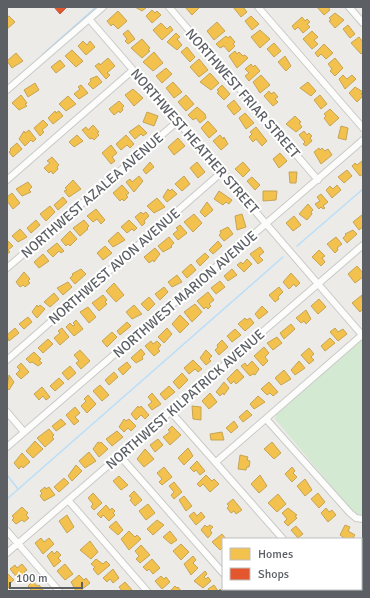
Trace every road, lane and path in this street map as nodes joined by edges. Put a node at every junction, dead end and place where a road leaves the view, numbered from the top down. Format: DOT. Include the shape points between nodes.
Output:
graph roads {
  1 [pos="103,7"];
  2 [pos="169,7"];
  3 [pos="258,7"];
  4 [pos="349,7"];
  5 [pos="89,19"];
  6 [pos="363,23"];
  7 [pos="133,70"];
  8 [pos="7,90"];
  9 [pos="178,121"];
  10 [pos="363,128"];
  11 [pos="363,140"];
  12 [pos="222,172"];
  13 [pos="7,180"];
  14 [pos="318,180"];
  15 [pos="267,224"];
  16 [pos="363,245"];
  17 [pos="7,268"];
  18 [pos="318,283"];
  19 [pos="363,335"];
  20 [pos="7,360"];
  21 [pos="7,412"];
  22 [pos="171,412"];
  23 [pos="267,420"];
  24 [pos="24,432"];
  25 [pos="7,447"];
  26 [pos="120,456"];
  27 [pos="216,462"];
  28 [pos="68,500"];
  29 [pos="363,519"];
  30 [pos="7,532"];
  31 [pos="282,538"];
  32 [pos="18,544"];
  33 [pos="7,553"];
  34 [pos="222,572"];
  35 [pos="59,591"];
  36 [pos="147,591"];
  1 -- 5 [label="street"];
  2 -- 14 [label="street, NORTHWEST FRIAR STREET"];
  3 -- 10 [label="street"];
  4 -- 6 [label="street"];
  5 -- 7 [label="street, NORTHWEST HEATHER STREET"];
  5 -- 8 [label="street"];
  7 -- 9 [label="street, NORTHWEST HEATHER STREET"];
  7 -- 13 [label="street"];
  9 -- 12 [label="street, NORTHWEST HEATHER STREET"];
  9 -- 17 [label="street, NORTHWEST AZALEA AVENUE"];
  11 -- 14 [label="street, NORTHWEST MARION AVENUE"];
  12 -- 15 [label="street, NORTHWEST HEATHER STREET"];
  12 -- 20 [label="street, NORTHWEST AVON AVENUE"];
  14 -- 15 [label="street, NORTHWEST MARION AVENUE"];
  15 -- 18 [label="street, NORTHWEST HEATHER STREET"];
  15 -- 24 [label="street, NORTHWEST MARION AVENUE"];
  16 -- 18 [label="street, NORTHWEST KILPATRICK AVENUE"];
  18 -- 19 [label="street, NORTHWEST HEATHER STREET"];
  18 -- 22 [label="street, NORTHWEST KILPATRICK AVENUE"];
  19 -- 23 [label="street"];
  21 -- 24 [label="street"];
  22 -- 26 [label="street, NORTHWEST KILPATRICK AVENUE"];
  22 -- 27 [label="street"];
  23 -- 27 [label="street"];
  23 -- 29 [label="street" via="350,513 356,518"];
  24 -- 25 [label="street, NORTHWEST MARION AVENUE"];
  26 -- 28 [label="street, NORTHWEST KILPATRICK AVENUE"];
  26 -- 34 [label="street"];
  27 -- 31 [label="street"];
  28 -- 32 [label="street, NORTHWEST KILPATRICK AVENUE"];
  28 -- 36 [label="street"];
  30 -- 32 [label="street"];
  32 -- 33 [label="street, NORTHWEST KILPATRICK AVENUE"];
  32 -- 35 [label="street"];
}
